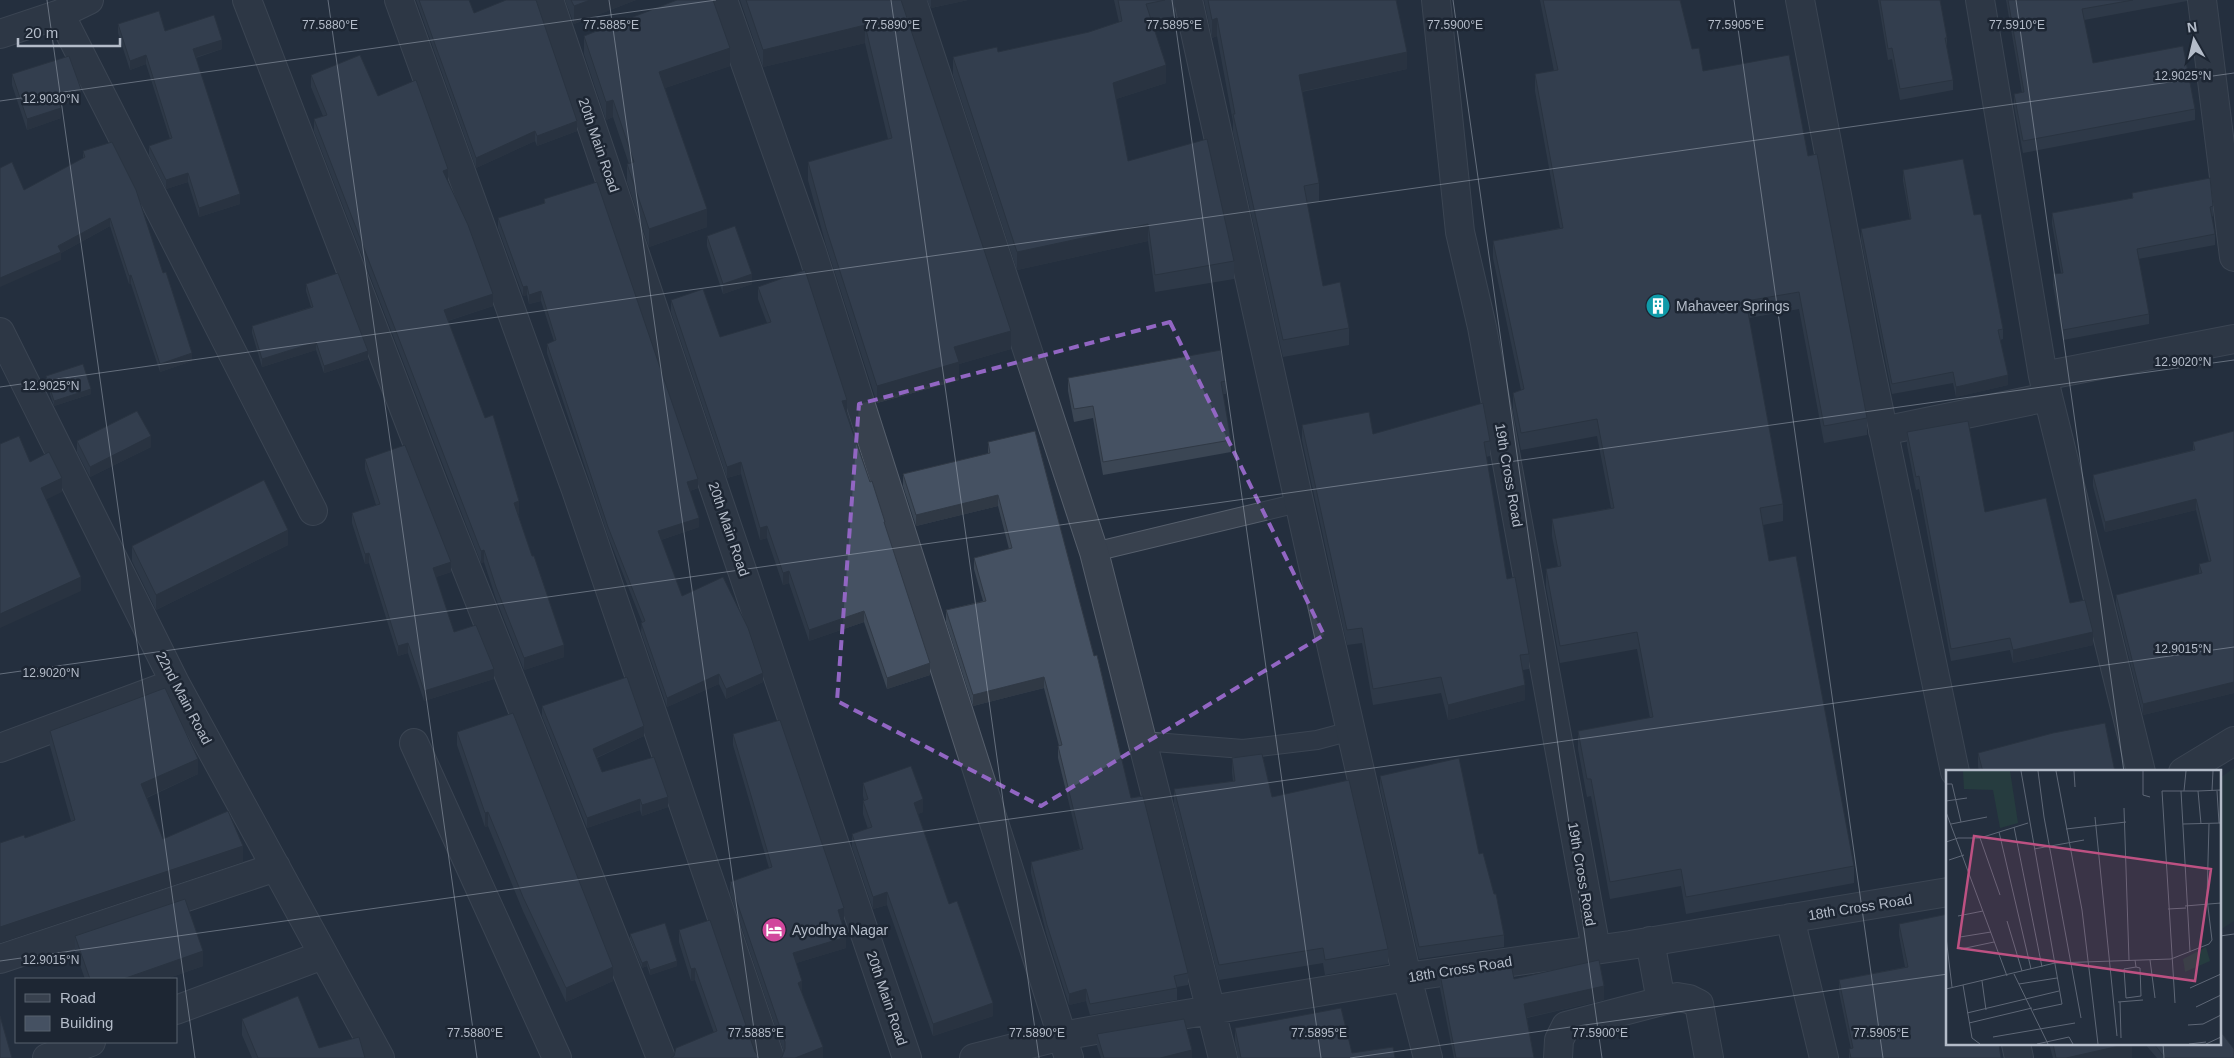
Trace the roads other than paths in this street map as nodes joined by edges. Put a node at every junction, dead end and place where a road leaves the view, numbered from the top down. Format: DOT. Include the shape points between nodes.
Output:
graph roads {
  1 [pos="90,0"];
  2 [pos="247,0"];
  3 [pos="399,0"];
  4 [pos="548,0"];
  5 [pos="723,0"];
  6 [pos="912,0"];
  7 [pos="1188,0"];
  8 [pos="1436,0"];
  9 [pos="1800,0"];
  10 [pos="1980,0"];
  11 [pos="2202,0"];
  12 [pos="60,14"];
  13 [pos="0,34"];
  14 [pos="591,34"];
  15 [pos="565,44"];
  16 [pos="2234,257"];
  17 [pos="0,332"];
  18 [pos="2234,339"];
  19 [pos="2045,386"];
  20 [pos="1883,431"];
  21 [pos="1298,503"];
  22 [pos="313,512"];
  23 [pos="1094,552"];
  24 [pos="175,683"];
  25 [pos="1351,732"];
  26 [pos="1142,741"];
  27 [pos="2234,741"];
  28 [pos="414,743"];
  29 [pos="0,748"];
  30 [pos="1955,770"];
  31 [pos="2141,770"];
  32 [pos="2186,770"];
  33 [pos="276,867"];
  34 [pos="1946,892"];
  35 [pos="1790,918"];
  36 [pos="1650,941"];
  37 [pos="1596,949"];
  38 [pos="323,954"];
  39 [pos="0,959"];
  40 [pos="1407,977"];
  41 [pos="1661,1001"];
  42 [pos="178,1009"];
  43 [pos="1211,1010"];
  44 [pos="88,1043"];
  45 [pos="1066,1047"];
  46 [pos="47,1058"];
  47 [pos="380,1058"];
  48 [pos="557,1058"];
  49 [pos="661,1058"];
  50 [pos="770,1058"];
  51 [pos="907,1058"];
  52 [pos="974,1058"];
  53 [pos="1223,1058"];
  54 [pos="1428,1058"];
  55 [pos="1558,1058"];
  56 [pos="1709,1058"];
  57 [pos="1824,1058"];
  1 -- 12 [label="street"];
  2 -- 49 [label="street"];
  3 -- 50 [label="street" via="576,490"];
  4 -- 15 [label="street, 20th Main Road"];
  5 -- 45 [label="street" via="812,252"];
  6 -- 23 [label="street"];
  7 -- 25 [label="street"];
  8 -- 37 [label="street, 19th Cross Road" via="1460,232 1482,326"];
  9 -- 20 [label="street"];
  10 -- 19 [label="street"];
  11 -- 16 [label="street"];
  12 -- 13 [label="street"];
  12 -- 22 [label="street"];
  14 -- 15 [label="street"];
  15 -- 51 [label="street, 20th Main Road"];
  17 -- 24 [label="street, 22nd Main Road"];
  18 -- 19 [label="street"];
  19 -- 20 [label="street"];
  19 -- 31 [label="street"];
  20 -- 30 [label="street"];
  21 -- 23 [label="lane"];
  23 -- 26 [label="street"];
  24 -- 29 [label="street"];
  24 -- 33 [label="street, 22nd Main Road"];
  25 -- 26 [label="lane" via="1317,740 1243,749"];
  25 -- 40 [label="street"];
  26 -- 43 [label="street"];
  27 -- 32 [label="street"];
  28 -- 48 [label="street"];
  33 -- 38 [label="street, 22nd Main Road"];
  33 -- 39 [label="street"];
  34 -- 35 [label="street, 18th Cross Road"];
  35 -- 36 [label="street, 18th Cross Road"];
  35 -- 57 [label="street"];
  36 -- 37 [label="street, 18th Cross Road"];
  36 -- 41 [label="street"];
  37 -- 40 [label="street, 18th Cross Road"];
  38 -- 42 [label="street"];
  38 -- 47 [label="street, 22nd Main Road"];
  40 -- 43 [label="street, 18th Cross Road"];
  40 -- 54 [label="street"];
  41 -- 55 [label="street" via="1566,1026 1559,1040"];
  41 -- 56 [label="street" via="1676,997 1699,1004"];
  43 -- 45 [label="street, 18th Cross Road"];
  43 -- 53 [label="street"];
  44 -- 46 [label="street"];
  45 -- 52 [label="street, 18th Cross Road"];
}
